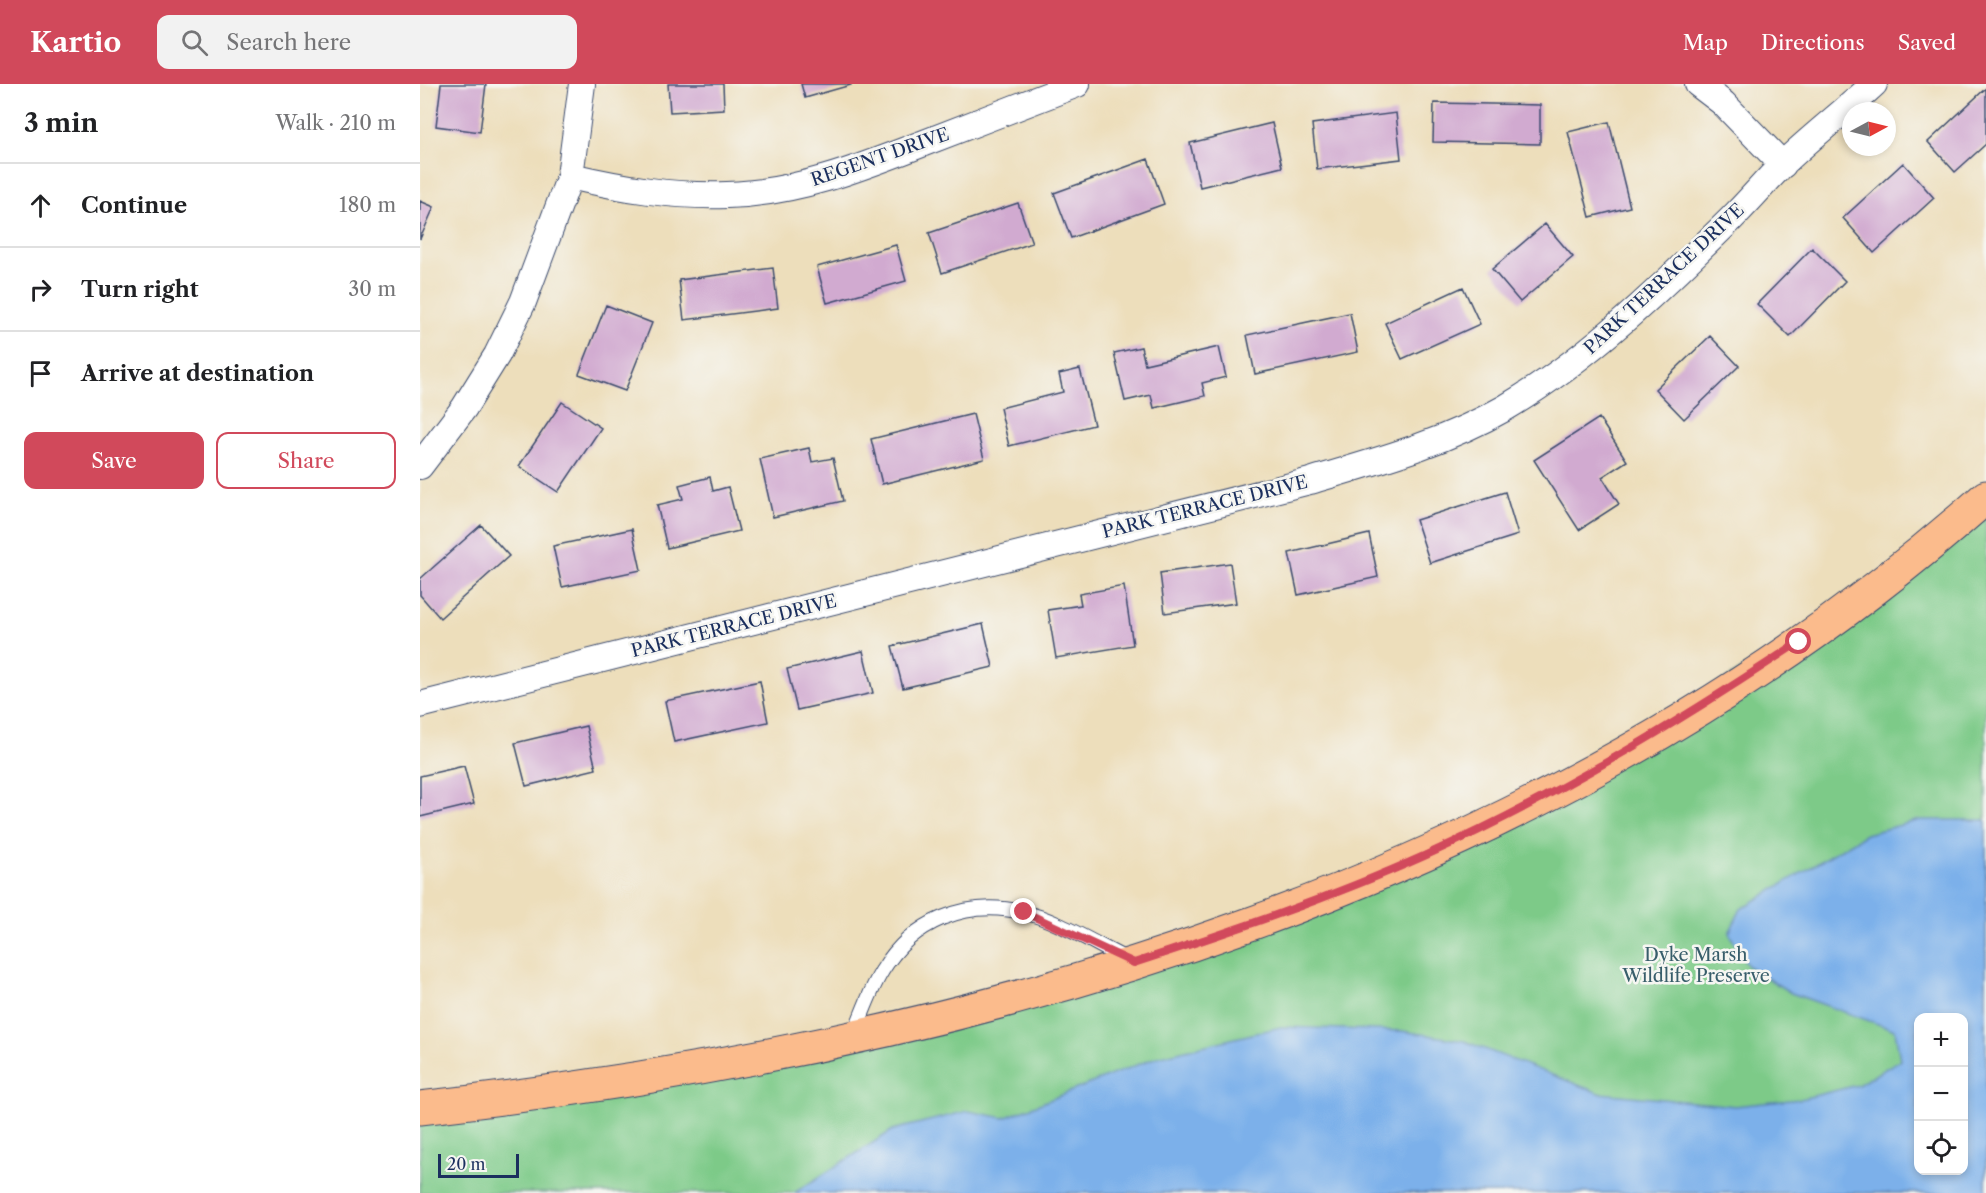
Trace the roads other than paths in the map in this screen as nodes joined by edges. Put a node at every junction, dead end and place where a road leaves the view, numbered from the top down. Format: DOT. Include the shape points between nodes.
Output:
graph roads {
  1 [pos="582,84"];
  2 [pos="1077,84"];
  3 [pos="1698,84"];
  4 [pos="1874,84"];
  5 [pos="1783,165"];
  6 [pos="570,176"];
  7 [pos="420,466"];
  8 [pos="1986,497"];
  9 [pos="420,705"];
  10 [pos="1134,963"];
  11 [pos="851,1038"];
  12 [pos="420,1108"];
  1 -- 6 [label="street"];
  2 -- 6 [label="street, REGENT DRIVE" via="856,170 781,189 680,195"];
  3 -- 5 [label="street" via="1723,103"];
  4 -- 5 [label="street, PARK TERRACE DRIVE"];
  5 -- 9 [label="street, PARK TERRACE DRIVE" via="1660,288 1583,355 1504,408 1418,448 1310,481"];
  6 -- 7 [label="street" via="540,261 497,355 464,408"];
  8 -- 10 [label="main road" via="1882,582 1799,642 1605,763 1425,856 1244,927"];
  10 -- 11 [label="main road" via="922,1024"];
  10 -- 11 [label="lane" via="1024,912 994,907 968,909 941,917 905,942 882,970"];
  11 -- 12 [label="main road" via="652,1078 553,1094"];
}
